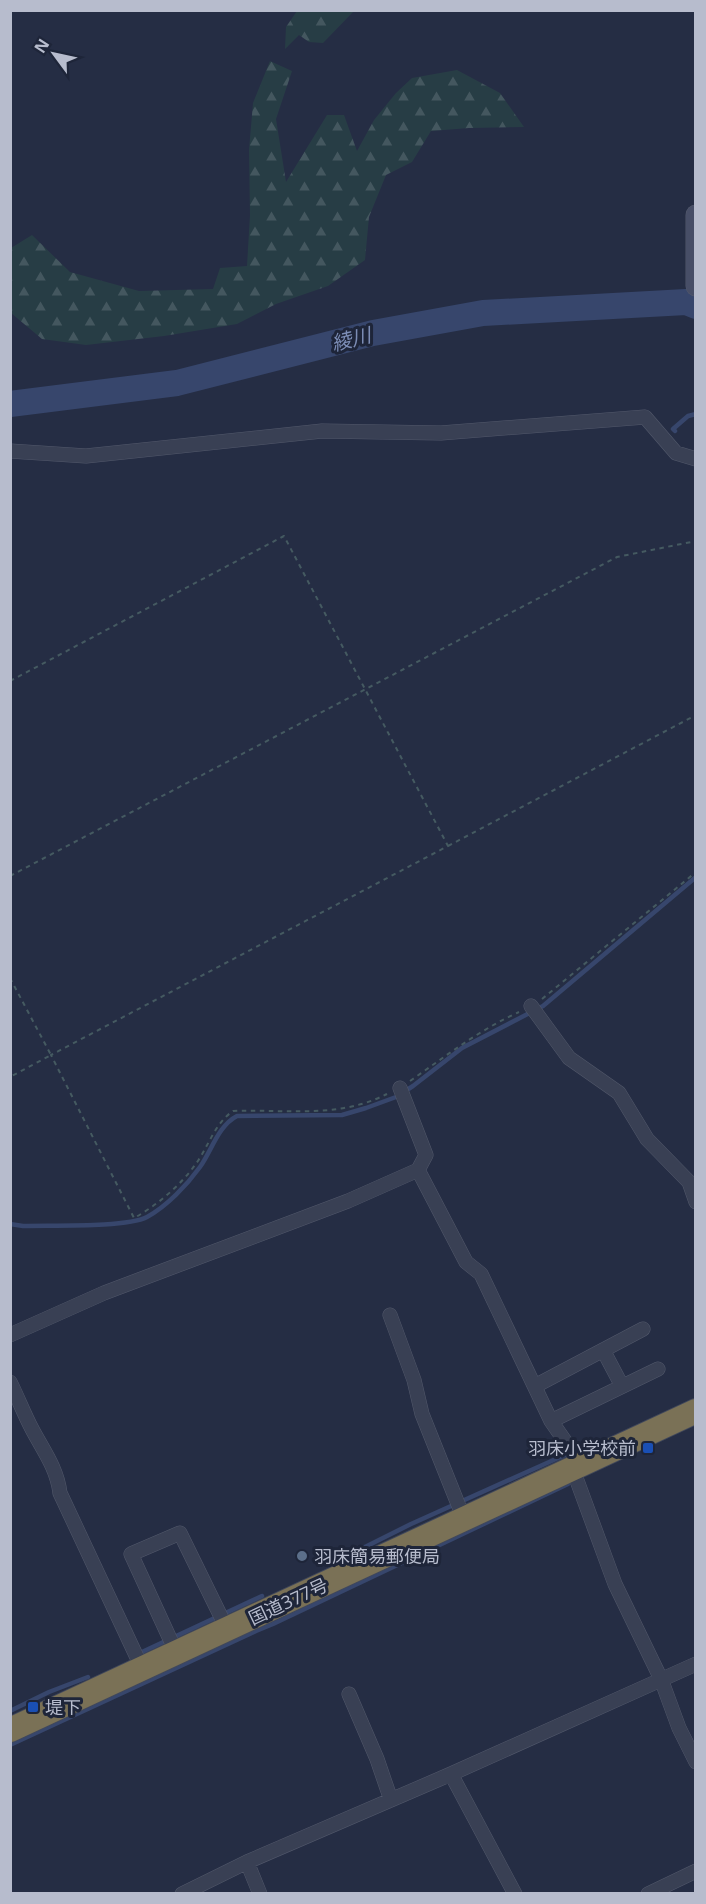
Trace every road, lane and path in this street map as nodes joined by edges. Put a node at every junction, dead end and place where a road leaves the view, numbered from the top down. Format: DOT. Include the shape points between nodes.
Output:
graph roads {
  1 [pos="695,222"];
  2 [pos="696,286"];
  3 [pos="10,451"];
  4 [pos="696,459"];
  5 [pos="696,541"];
  6 [pos="10,681"];
  7 [pos="365,690"];
  8 [pos="696,715"];
  9 [pos="448,846"];
  10 [pos="696,872"];
  11 [pos="10,876"];
  12 [pos="10,978"];
  13 [pos="533,1009"];
  14 [pos="51,1055"];
  15 [pos="10,1077"];
  16 [pos="402,1091"];
  17 [pos="418,1170"];
  18 [pos="696,1202"];
  19 [pos="390,1315"];
  20 [pos="643,1329"];
  21 [pos="10,1335"];
  22 [pos="603,1350"];
  23 [pos="658,1369"];
  24 [pos="10,1382"];
  25 [pos="535,1386"];
  26 [pos="622,1386"];
  27 [pos="696,1411"];
  28 [pos="551,1421"];
  29 [pos="578,1465"];
  30 [pos="460,1509"];
  31 [pos="222,1619"];
  32 [pos="172,1643"];
  33 [pos="696,1664"];
  34 [pos="142,1668"];
  35 [pos="661,1680"];
  36 [pos="349,1694"];
  37 [pos="10,1730"];
  38 [pos="696,1762"];
  39 [pos="451,1774"];
  40 [pos="391,1800"];
  41 [pos="247,1862"];
  42 [pos="696,1871"];
  43 [pos="208,1888"];
  44 [pos="182,1893"];
  45 [pos="260,1893"];
  46 [pos="515,1893"];
  47 [pos="648,1893"];
  1 -- 2 [label="street"];
  3 -- 4 [label="street" via="86,456 322,431 441,433 645,417 676,453"];
  5 -- 7 [label="path" via="617,557"];
  6 -- 7 [label="path" via="284,536"];
  7 -- 9 [label="path"];
  7 -- 11 [label="path"];
  8 -- 9 [label="path"];
  9 -- 14 [label="path"];
  10 -- 13 [label="path"];
  12 -- 14 [label="path"];
  13 -- 16 [label="path" via="493,1023"];
  13 -- 18 [label="street" via="569,1058 619,1093 647,1139 689,1182"];
  14 -- 15 [label="path"];
  14 -- 16 [label="path" via="134,1218 147,1211 195,1166 224,1117 233,1111 342,1109"];
  16 -- 17 [label="street" via="426,1155"];
  17 -- 21 [label="street" via="348,1201 104,1293"];
  17 -- 25 [label="street" via="466,1262 481,1274"];
  19 -- 30 [label="street" via="422,1414"];
  20 -- 22 [label="street"];
  22 -- 25 [label="street"];
  22 -- 26 [label="street"];
  23 -- 26 [label="street"];
  24 -- 34 [label="street"];
  25 -- 28 [label="street"];
  26 -- 28 [label="street"];
  27 -- 29 [label="highway, 国道377号"];
  28 -- 29 [label="street"];
  29 -- 30 [label="highway, 国道377号"];
  29 -- 35 [label="street" via="615,1584"];
  30 -- 31 [label="highway, 国道377号"];
  31 -- 32 [label="highway, 国道377号"];
  31 -- 32 [label="street" via="180,1533 131,1554"];
  32 -- 34 [label="highway, 国道377号"];
  33 -- 35 [label="street"];
  34 -- 37 [label="highway, 国道377号"];
  35 -- 38 [label="street"];
  35 -- 39 [label="street"];
  36 -- 40 [label="street"];
  39 -- 40 [label="street"];
  39 -- 46 [label="street"];
  40 -- 41 [label="street"];
  41 -- 43 [label="street"];
  41 -- 45 [label="street"];
  42 -- 47 [label="street"];
  43 -- 44 [label="street"];
}
